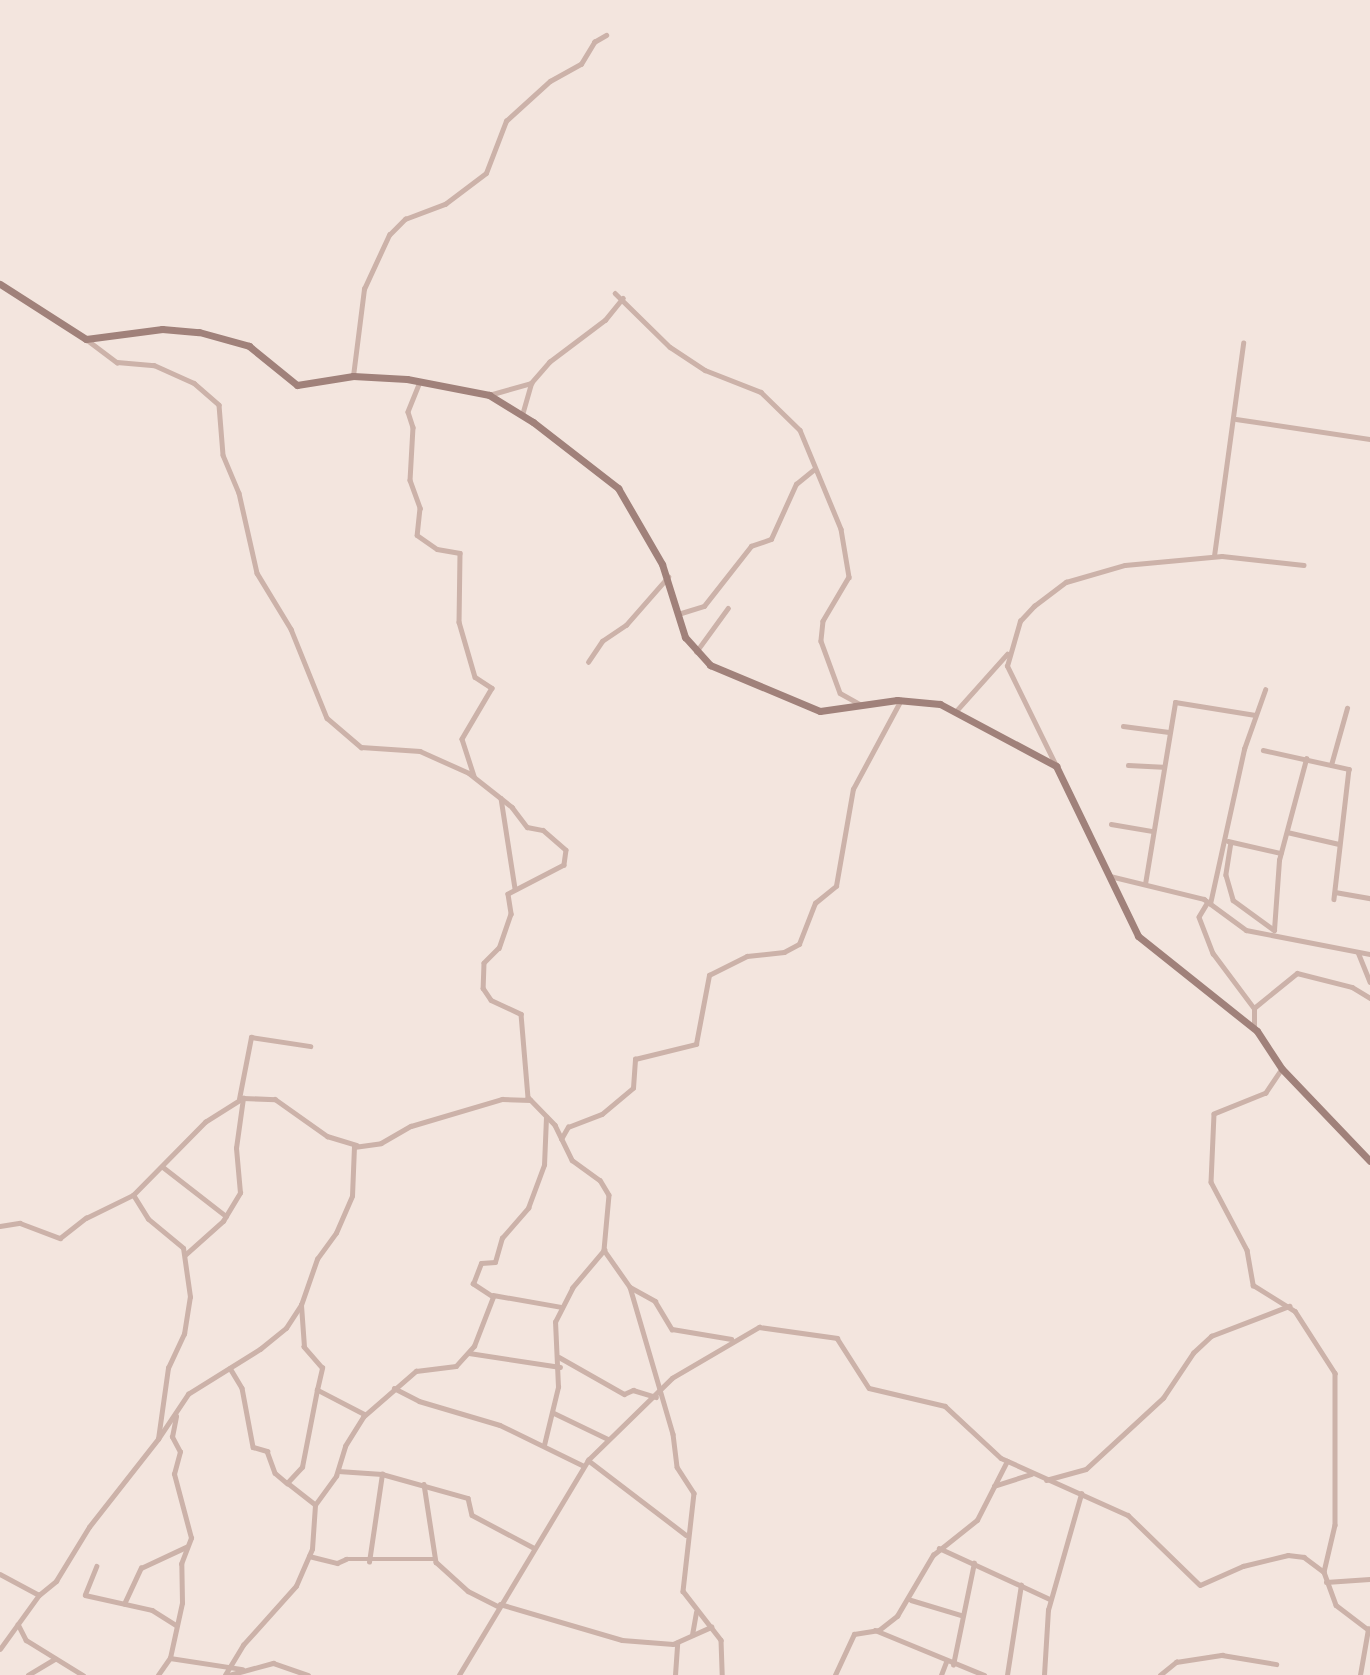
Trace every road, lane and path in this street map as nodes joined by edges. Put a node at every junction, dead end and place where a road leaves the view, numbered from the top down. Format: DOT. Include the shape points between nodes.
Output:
graph roads {
  1 [pos="606,35"];
  2 [pos="0,284"];
  3 [pos="615,293"];
  4 [pos="623,298"];
  5 [pos="86,339"];
  6 [pos="1243,343"];
  7 [pos="353,376"];
  8 [pos="420,382"];
  9 [pos="531,383"];
  10 [pos="489,395"];
  11 [pos="522,415"];
  12 [pos="1236,419"];
  13 [pos="1370,439"];
  14 [pos="813,470"];
  15 [pos="1214,556"];
  16 [pos="1304,565"];
  17 [pos="668,577"];
  18 [pos="728,608"];
  19 [pos="678,614"];
  20 [pos="696,652"];
  21 [pos="1007,654"];
  22 [pos="588,662"];
  23 [pos="1265,690"];
  24 [pos="902,700"];
  25 [pos="866,706"];
  26 [pos="1347,708"];
  27 [pos="957,710"];
  28 [pos="1256,715"];
  29 [pos="1124,726"];
  30 [pos="1169,732"];
  31 [pos="1263,750"];
  32 [pos="1306,759"];
  33 [pos="1128,765"];
  34 [pos="1331,765"];
  35 [pos="1056,766"];
  36 [pos="1162,767"];
  37 [pos="474,776"];
  38 [pos="501,798"];
  39 [pos="1111,824"];
  40 [pos="1152,831"];
  41 [pos="1287,832"];
  42 [pos="1224,840"];
  43 [pos="1231,842"];
  44 [pos="1340,844"];
  45 [pos="1281,853"];
  46 [pos="1110,876"];
  47 [pos="1145,884"];
  48 [pos="515,888"];
  49 [pos="1335,892"];
  50 [pos="1370,898"];
  51 [pos="1334,899"];
  52 [pos="1209,903"];
  53 [pos="1358,952"];
  54 [pos="1370,954"];
  55 [pos="1370,982"];
  56 [pos="1370,998"];
  57 [pos="1254,1008"];
  58 [pos="1254,1029"];
  59 [pos="310,1046"];
  60 [pos="1282,1069"];
  61 [pos="526,1093"];
  62 [pos="519,1098"];
  63 [pos="241,1099"];
  64 [pos="530,1100"];
  65 [pos="546,1117"];
  66 [pos="561,1138"];
  67 [pos="357,1145"];
  68 [pos="546,1145"];
  69 [pos="1370,1161"];
  70 [pos="163,1167"];
  71 [pos="133,1195"];
  72 [pos="226,1216"];
  73 [pos="0,1226"];
  74 [pos="604,1251"];
  75 [pos="185,1255"];
  76 [pos="630,1287"];
  77 [pos="493,1295"];
  78 [pos="301,1305"];
  79 [pos="1289,1306"];
  80 [pos="562,1307"];
  81 [pos="733,1339"];
  82 [pos="469,1353"];
  83 [pos="559,1358"];
  84 [pos="560,1367"];
  85 [pos="230,1368"];
  86 [pos="394,1388"];
  87 [pos="317,1390"];
  88 [pos="661,1390"];
  89 [pos="656,1396"];
  90 [pos="554,1413"];
  91 [pos="365,1414"];
  92 [pos="176,1416"];
  93 [pos="608,1438"];
  94 [pos="158,1439"];
  95 [pos="544,1445"];
  96 [pos="1000,1458"];
  97 [pos="588,1460"];
  98 [pos="1007,1461"];
  99 [pos="1001,1464"];
  100 [pos="584,1466"];
  101 [pos="338,1471"];
  102 [pos="1033,1473"];
  103 [pos="382,1474"];
  104 [pos="1046,1480"];
  105 [pos="287,1483"];
  106 [pos="424,1484"];
  107 [pos="994,1486"];
  108 [pos="1081,1494"];
  109 [pos="315,1505"];
  110 [pos="686,1535"];
  111 [pos="186,1547"];
  112 [pos="534,1548"];
  113 [pos="939,1548"];
  114 [pos="309,1556"];
  115 [pos="435,1559"];
  116 [pos="369,1562"];
  117 [pos="1325,1562"];
  118 [pos="974,1563"];
  119 [pos="1317,1565"];
  120 [pos="97,1566"];
  121 [pos="1323,1572"];
  122 [pos="0,1574"];
  123 [pos="1370,1580"];
  124 [pos="1326,1582"];
  125 [pos="1021,1585"];
  126 [pos="39,1595"];
  127 [pos="911,1599"];
  128 [pos="1050,1599"];
  129 [pos="123,1604"];
  130 [pos="500,1606"];
  131 [pos="696,1612"];
  132 [pos="961,1615"];
  133 [pos="18,1624"];
  134 [pos="176,1625"];
  135 [pos="711,1627"];
  136 [pos="875,1630"];
  137 [pos="1369,1630"];
  138 [pos="692,1635"];
  139 [pos="677,1643"];
  140 [pos="669,1644"];
  141 [pos="0,1649"];
  142 [pos="675,1651"];
  143 [pos="170,1658"];
  144 [pos="56,1659"];
  145 [pos="938,1659"];
  146 [pos="946,1662"];
  147 [pos="231,1663"];
  148 [pos="1276,1664"];
  149 [pos="953,1665"];
  150 [pos="243,1669"];
  151 [pos="942,1673"];
  152 [pos="28,1675"];
  153 [pos="83,1675"];
  154 [pos="158,1675"];
  155 [pos="227,1675"];
  156 [pos="308,1675"];
  157 [pos="459,1675"];
  158 [pos="675,1675"];
  159 [pos="722,1675"];
  160 [pos="835,1675"];
  161 [pos="984,1675"];
  162 [pos="1007,1675"];
  163 [pos="1044,1675"];
  164 [pos="1160,1675"];
  165 [pos="1360,1675"];
  1 -- 7 [label="street" via="594,42 581,64 550,81 506,121 486,173 445,204 405,219 388,235 364,289"];
  2 -- 5 [label="street"];
  3 -- 4 [label="street"];
  4 -- 9 [label="street" via="605,320 549,362"];
  4 -- 14 [label="street" via="670,347 705,370 761,392 783,411 800,430"];
  5 -- 7 [label="street" via="162,328 199,332 249,346 297,385"];
  5 -- 37 [label="street" via="117,362 154,365 194,382 219,405 223,455 239,493 257,573 289,623 324,714 361,747 420,751"];
  6 -- 12 [label="street"];
  7 -- 8 [label="street"];
  8 -- 10 [label="street"];
  8 -- 37 [label="street" via="408,412 413,433 410,480 420,508 417,535 436,549 460,553 460,628 475,677 492,689 462,739"];
  9 -- 10 [label="street"];
  9 -- 11 [label="street"];
  10 -- 11 [label="street"];
  11 -- 17 [label="street" via="618,488"];
  12 -- 13 [label="street"];
  12 -- 15 [label="street"];
  14 -- 19 [label="street" via="796,484 771,539 751,546 704,606"];
  14 -- 25 [label="street" via="841,529 849,577 823,621 822,641 840,693"];
  15 -- 16 [label="street"];
  15 -- 21 [label="street" via="1125,565 1066,582 1025,614"];
  17 -- 19 [label="street"];
  17 -- 22 [label="street" via="626,625 602,641"];
  18 -- 20 [label="street"];
  19 -- 20 [label="street"];
  20 -- 25 [label="street" via="714,667 812,709"];
  21 -- 27 [label="street"];
  21 -- 35 [label="street" via="1011,682"];
  23 -- 28 [label="street"];
  24 -- 25 [label="street"];
  24 -- 27 [label="street"];
  24 -- 66 [label="street" via="854,789 836,886 815,903 799,944 784,952 747,956 709,975 696,1044 635,1059 633,1088 602,1114 568,1127"];
  26 -- 34 [label="street"];
  27 -- 35 [label="street"];
  28 -- 30 [label="street" via="1179,701"];
  28 -- 42 [label="street"];
  29 -- 30 [label="street"];
  30 -- 36 [label="street"];
  31 -- 32 [label="street"];
  32 -- 34 [label="street"];
  32 -- 41 [label="street"];
  33 -- 36 [label="street"];
  34 -- 44 [label="street" via="1350,771"];
  35 -- 46 [label="street"];
  36 -- 40 [label="street"];
  37 -- 38 [label="street"];
  38 -- 48 [label="street"];
  38 -- 48 [label="street" via="527,827 560,842 569,857"];
  39 -- 40 [label="street"];
  40 -- 47 [label="street"];
  41 -- 44 [label="street"];
  41 -- 45 [label="street"];
  42 -- 43 [label="street"];
  42 -- 52 [label="street"];
  43 -- 45 [label="street"];
  43 -- 45 [label="street" via="1226,875 1233,900 1274,930"];
  44 -- 49 [label="street"];
  46 -- 47 [label="street"];
  46 -- 58 [label="street" via="1138,936"];
  47 -- 52 [label="street"];
  48 -- 61 [label="street" via="508,894 511,914 501,944 486,958 482,976 491,1000 515,1008 524,1020"];
  49 -- 50 [label="street"];
  49 -- 51 [label="street"];
  52 -- 53 [label="street" via="1246,930 1332,942"];
  52 -- 57 [label="street" via="1199,917 1213,953"];
  53 -- 54 [label="street"];
  53 -- 55 [label="street"];
  56 -- 57 [label="street" via="1352,987 1298,973"];
  57 -- 58 [label="street"];
  58 -- 60 [label="street"];
  59 -- 63 [label="street" via="251,1037"];
  60 -- 69 [label="street"];
  60 -- 79 [label="street" via="1266,1093 1214,1114 1211,1182 1247,1250 1250,1281"];
  61 -- 62 [label="street"];
  61 -- 64 [label="street"];
  62 -- 64 [label="street"];
  62 -- 67 [label="street" via="415,1124 381,1143"];
  63 -- 67 [label="street" via="275,1098 327,1136"];
  63 -- 70 [label="street" via="206,1122"];
  63 -- 72 [label="street" via="236,1148 242,1186"];
  64 -- 65 [label="street"];
  65 -- 66 [label="street"];
  65 -- 68 [label="street"];
  66 -- 68 [label="street"];
  66 -- 74 [label="street" via="576,1165 607,1189"];
  67 -- 78 [label="street" via="352,1196 334,1237 316,1259"];
  68 -- 77 [label="street" via="528,1208 502,1238 495,1262 481,1263 473,1284 474,1289"];
  70 -- 71 [label="street"];
  70 -- 72 [label="street"];
  71 -- 73 [label="street" via="86,1218 57,1239 29,1225"];
  71 -- 75 [label="street"];
  72 -- 75 [label="street"];
  74 -- 76 [label="street"];
  74 -- 80 [label="street"];
  75 -- 94 [label="street" via="190,1303 181,1343 168,1368"];
  76 -- 81 [label="street" via="655,1301 672,1329"];
  76 -- 88 [label="street"];
  77 -- 80 [label="street"];
  77 -- 82 [label="street"];
  78 -- 85 [label="street" via="283,1330"];
  78 -- 87 [label="street" via="304,1347 322,1368"];
  79 -- 104 [label="street" via="1211,1336 1192,1353 1163,1398 1086,1469"];
  79 -- 117 [label="street" via="1335,1373 1335,1525"];
  80 -- 83 [label="street" via="554,1330"];
  81 -- 88 [label="street"];
  81 -- 96 [label="street" via="759,1327 832,1336 869,1388 945,1406"];
  82 -- 84 [label="street"];
  82 -- 86 [label="street" via="456,1366 416,1371"];
  83 -- 84 [label="street"];
  83 -- 89 [label="street" via="624,1394 633,1390"];
  84 -- 90 [label="street"];
  85 -- 92 [label="street" via="192,1390"];
  85 -- 105 [label="street" via="242,1388 253,1447 267,1451 275,1473"];
  86 -- 91 [label="street"];
  86 -- 95 [label="street"];
  87 -- 91 [label="street"];
  87 -- 105 [label="street" via="302,1467"];
  88 -- 89 [label="street"];
  88 -- 110 [label="street" via="677,1467 694,1493"];
  89 -- 93 [label="street"];
  90 -- 93 [label="street"];
  90 -- 95 [label="street"];
  91 -- 101 [label="street" via="347,1441"];
  92 -- 94 [label="street"];
  92 -- 111 [label="street" via="172,1437 180,1452 174,1474 191,1536"];
  93 -- 97 [label="street"];
  94 -- 126 [label="street" via="89,1527 57,1581"];
  95 -- 100 [label="street"];
  96 -- 98 [label="street"];
  96 -- 99 [label="street"];
  97 -- 100 [label="street"];
  97 -- 110 [label="street"];
  98 -- 99 [label="street"];
  98 -- 102 [label="street"];
  99 -- 107 [label="street"];
  100 -- 112 [label="street"];
  101 -- 103 [label="street"];
  101 -- 109 [label="street"];
  102 -- 104 [label="street"];
  102 -- 107 [label="street"];
  103 -- 106 [label="street"];
  103 -- 116 [label="street"];
  104 -- 108 [label="street"];
  105 -- 109 [label="street"];
  106 -- 112 [label="street" via="468,1498 472,1515"];
  106 -- 115 [label="street"];
  107 -- 113 [label="street" via="977,1520"];
  108 -- 119 [label="street" via="1128,1515 1200,1586 1243,1566 1288,1555"];
  108 -- 128 [label="street"];
  109 -- 114 [label="street"];
  110 -- 131 [label="street" via="682,1585"];
  111 -- 129 [label="street" via="141,1568"];
  111 -- 134 [label="street"];
  112 -- 130 [label="street"];
  113 -- 118 [label="street"];
  113 -- 127 [label="street"];
  114 -- 116 [label="street" via="336,1563 346,1558"];
  114 -- 147 [label="street" via="296,1586"];
  115 -- 116 [label="street"];
  115 -- 130 [label="street" via="468,1591"];
  117 -- 119 [label="street"];
  117 -- 121 [label="street"];
  118 -- 125 [label="street"];
  118 -- 132 [label="street"];
  119 -- 121 [label="street"];
  120 -- 129 [label="street" via="85,1595"];
  121 -- 124 [label="street"];
  122 -- 126 [label="street"];
  123 -- 124 [label="street"];
  124 -- 137 [label="street" via="1336,1605"];
  125 -- 128 [label="street"];
  125 -- 162 [label="street"];
  126 -- 133 [label="street"];
  127 -- 132 [label="street"];
  127 -- 136 [label="street"];
  128 -- 163 [label="street"];
  129 -- 134 [label="street" via="152,1610"];
  130 -- 140 [label="street" via="618,1639"];
  130 -- 157 [label="street"];
  131 -- 135 [label="street"];
  131 -- 138 [label="street"];
  132 -- 149 [label="street"];
  133 -- 141 [label="street"];
  133 -- 144 [label="street" via="22,1637"];
  134 -- 143 [label="street"];
  135 -- 138 [label="street"];
  135 -- 159 [label="street" via="722,1644"];
  136 -- 145 [label="street"];
  136 -- 160 [label="street" via="854,1634"];
  137 -- 165 [label="street"];
  138 -- 139 [label="street"];
  139 -- 140 [label="street"];
  139 -- 142 [label="street"];
  140 -- 142 [label="street"];
  142 -- 158 [label="street"];
  143 -- 147 [label="street"];
  143 -- 154 [label="street"];
  144 -- 152 [label="street"];
  144 -- 153 [label="street"];
  145 -- 146 [label="street"];
  145 -- 151 [label="street"];
  146 -- 149 [label="street"];
  146 -- 151 [label="street"];
  147 -- 150 [label="street"];
  147 -- 155 [label="street"];
  148 -- 164 [label="street" via="1222,1655 1176,1662"];
  149 -- 161 [label="street"];
  150 -- 155 [label="street"];
  150 -- 156 [label="street" via="273,1663"];
}
